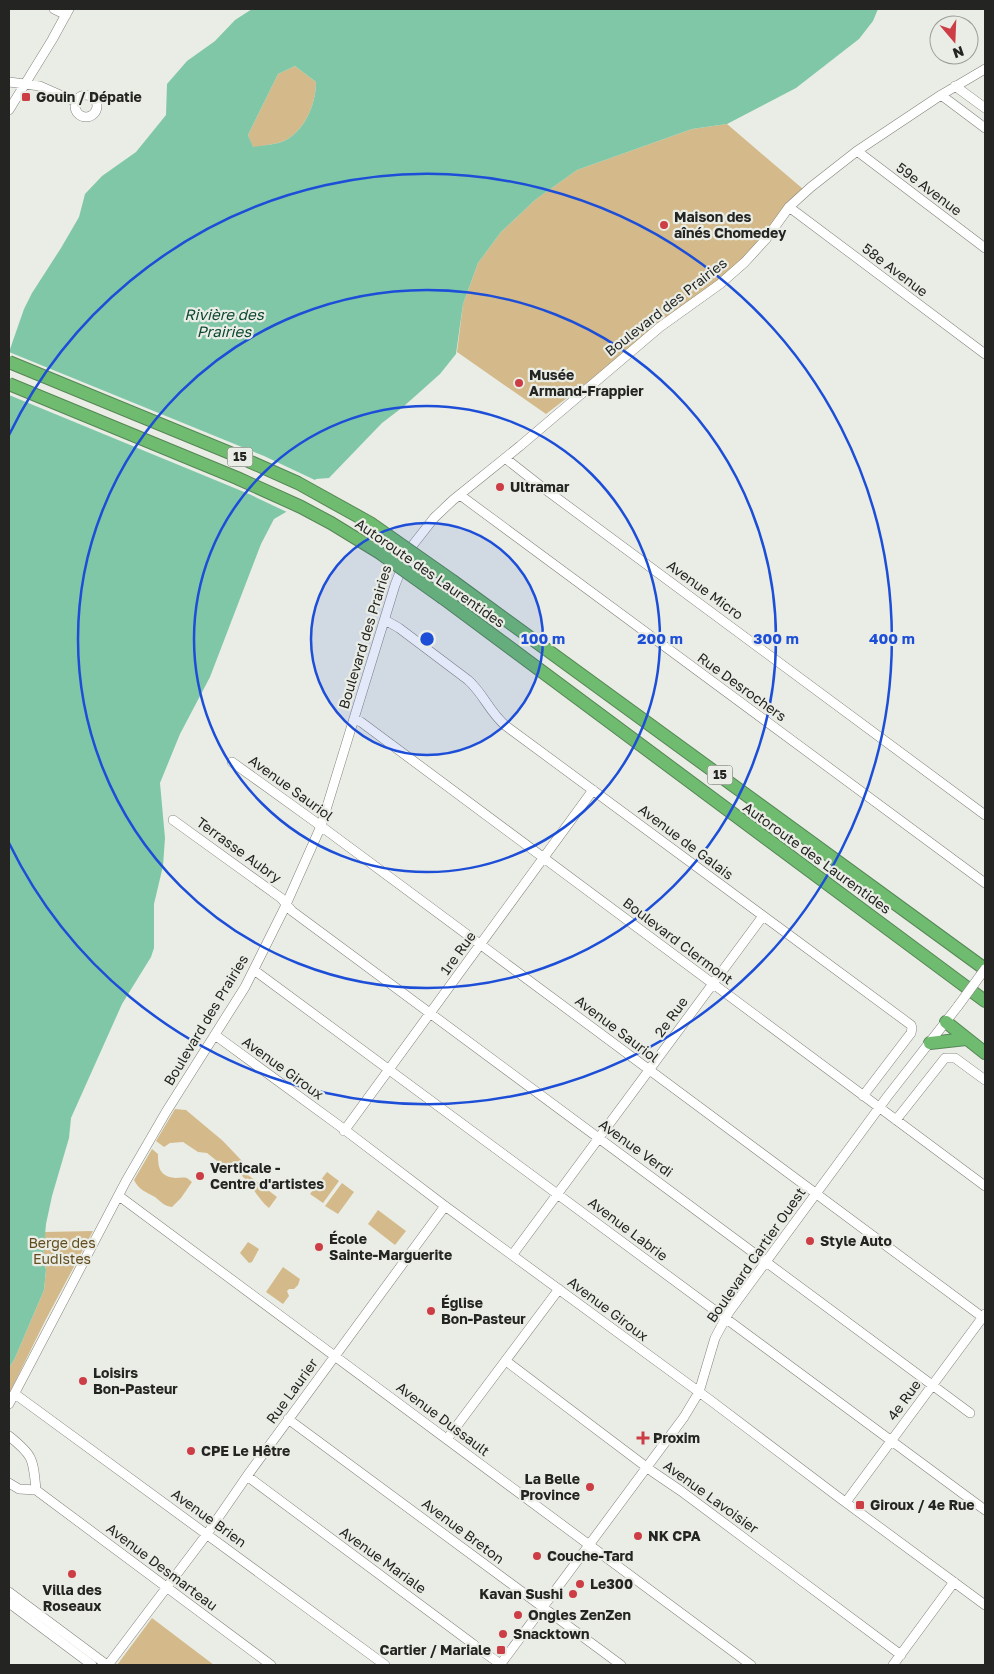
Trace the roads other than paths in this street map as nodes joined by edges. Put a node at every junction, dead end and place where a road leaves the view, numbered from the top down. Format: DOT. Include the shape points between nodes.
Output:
graph roads {
  1 [pos="54,9"];
  2 [pos="67,12"];
  3 [pos="985,69"];
  4 [pos="9,82"];
  5 [pos="25,84"];
  6 [pos="956,86"];
  7 [pos="941,95"];
  8 [pos="76,102"];
  9 [pos="985,108"];
  10 [pos="9,110"];
  11 [pos="985,128"];
  12 [pos="857,151"];
  13 [pos="789,207"];
  14 [pos="985,248"];
  15 [pos="985,354"];
  16 [pos="9,362"];
  17 [pos="9,384"];
  18 [pos="505,458"];
  19 [pos="460,495"];
  20 [pos="384,620"];
  21 [pos="354,719"];
  22 [pos="232,762"];
  23 [pos="593,790"];
  24 [pos="985,815"];
  25 [pos="173,820"];
  26 [pos="321,826"];
  27 [pos="544,858"];
  28 [pos="985,883"];
  29 [pos="286,904"];
  30 [pos="763,916"];
  31 [pos="480,945"];
  32 [pos="985,969"];
  33 [pos="254,970"];
  34 [pos="713,983"];
  35 [pos="985,1001"];
  36 [pos="431,1013"];
  37 [pos="946,1022"];
  38 [pos="215,1035"];
  39 [pos="966,1039"];
  40 [pos="930,1043"];
  41 [pos="985,1053"];
  42 [pos="389,1069"];
  43 [pos="649,1070"];
  44 [pos="985,1080"];
  45 [pos="863,1096"];
  46 [pos="879,1108"];
  47 [pos="896,1120"];
  48 [pos="344,1131"];
  49 [pos="599,1138"];
  50 [pos="985,1186"];
  51 [pos="558,1194"];
  52 [pos="816,1194"];
  53 [pos="119,1196"];
  54 [pos="445,1206"];
  55 [pos="513,1254"];
  56 [pos="766,1261"];
  57 [pos="559,1289"];
  58 [pos="984,1317"];
  59 [pos="725,1318"];
  60 [pos="335,1355"];
  61 [pos="506,1361"];
  62 [pos="932,1385"];
  63 [pos="699,1392"];
  64 [pos="15,1394"];
  65 [pos="9,1404"];
  66 [pos="970,1413"];
  67 [pos="288,1419"];
  68 [pos="9,1436"];
  69 [pos="447,1439"];
  70 [pos="891,1441"];
  71 [pos="647,1468"];
  72 [pos="247,1476"];
  73 [pos="9,1483"];
  74 [pos="36,1490"];
  75 [pos="846,1502"];
  76 [pos="985,1510"];
  77 [pos="207,1534"];
  78 [pos="589,1545"];
  79 [pos="954,1582"];
  80 [pos="166,1588"];
  81 [pos="9,1592"];
  82 [pos="9,1603"];
  83 [pos="985,1605"];
  84 [pos="543,1607"];
  85 [pos="901,1655"];
  86 [pos="92,1665"];
  87 [pos="107,1665"];
  88 [pos="271,1665"];
  89 [pos="385,1665"];
  90 [pos="501,1665"];
  91 [pos="621,1665"];
  92 [pos="751,1665"];
  93 [pos="893,1665"];
  1 -- 2 [label="street"];
  2 -- 5 [label="street"];
  3 -- 6 [label="street, Boulevard des Prairies"];
  4 -- 5 [label="street"];
  5 -- 8 [label="street" via="40,86"];
  5 -- 10 [label="street"];
  6 -- 7 [label="street, Boulevard des Prairies"];
  6 -- 9 [label="street"];
  7 -- 11 [label="street"];
  7 -- 12 [label="street, Boulevard des Prairies"];
  12 -- 13 [label="street, Boulevard des Prairies"];
  12 -- 14 [label="street, 59e Avenue"];
  13 -- 15 [label="street, 58e Avenue"];
  13 -- 18 [label="street, Boulevard des Prairies" via="745,262 665,323"];
  16 -- 32 [label="highway, Autoroute des Laurentides / 15, bridge" via="257,464 370,523"];
  17 -- 35 [label="highway, Autoroute des Laurentides / 15, bridge" via="292,502 360,540"];
  18 -- 19 [label="street, Boulevard des Prairies"];
  18 -- 24 [label="street, Avenue Micro"];
  19 -- 20 [label="street, Boulevard des Prairies" via="434,518 412,546 401,568"];
  19 -- 28 [label="street, Rue Desrochers"];
  20 -- 21 [label="street, Boulevard des Prairies"];
  20 -- 23 [label="street, Avenue de Galais" via="468,680 502,722"];
  21 -- 26 [label="street, Boulevard des Prairies"];
  21 -- 27 [label="street, Boulevard Clermont"];
  22 -- 26 [label="street, Avenue Sauriol"];
  23 -- 27 [label="street, 1re Rue"];
  23 -- 30 [label="street, Avenue de Galais"];
  25 -- 29 [label="street, Terrasse Aubry"];
  26 -- 29 [label="street, Boulevard des Prairies"];
  26 -- 31 [label="street, Avenue Sauriol"];
  27 -- 31 [label="street, 1re Rue"];
  27 -- 34 [label="street, Boulevard Clermont"];
  29 -- 33 [label="street, Boulevard des Prairies"];
  29 -- 36 [label="street, Avenue Verdi"];
  30 -- 34 [label="street, 2e Rue"];
  30 -- 45 [label="street, Avenue de Galais" via="912,1027 911,1033"];
  31 -- 36 [label="street, 1re Rue"];
  31 -- 43 [label="street, Avenue Sauriol"];
  32 -- 37 [label="street, Boulevard Cartier Ouest, bridge"];
  33 -- 38 [label="street, Boulevard des Prairies"];
  33 -- 42 [label="street, Avenue Labrie"];
  34 -- 43 [label="street, 2e Rue"];
  34 -- 45 [label="street, Boulevard Clermont"];
  36 -- 42 [label="street, 1re Rue"];
  36 -- 49 [label="street, Avenue Verdi"];
  37 -- 39 [label="highway"];
  37 -- 40 [label="street, Boulevard Cartier Ouest"];
  38 -- 48 [label="street, Avenue Giroux"];
  38 -- 53 [label="street, Boulevard des Prairies" via="157,1127"];
  39 -- 40 [label="highway"];
  39 -- 41 [label="highway"];
  40 -- 46 [label="street, Boulevard Cartier Ouest"];
  42 -- 48 [label="street, 1re Rue"];
  42 -- 51 [label="street, Avenue Labrie"];
  43 -- 49 [label="street, 2e Rue"];
  43 -- 52 [label="street, Avenue Sauriol"];
  44 -- 47 [label="street" via="957,1059 945,1058"];
  45 -- 46 [label="street, Boulevard Clermont"];
  46 -- 47 [label="street, Boulevard Clermont"];
  46 -- 52 [label="street, Boulevard Cartier Ouest"];
  47 -- 50 [label="street, Boulevard Clermont"];
  48 -- 54 [label="street, Avenue Giroux"];
  49 -- 51 [label="street, 2e Rue"];
  49 -- 56 [label="street, Avenue Verdi"];
  51 -- 55 [label="street, 2e Rue"];
  51 -- 59 [label="street, Avenue Labrie"];
  52 -- 56 [label="street, Boulevard Cartier Ouest"];
  52 -- 58 [label="street, Avenue Sauriol"];
  53 -- 60 [label="street, Avenue Dussault"];
  53 -- 64 [label="street, Boulevard des Prairies"];
  54 -- 55 [label="street, Avenue Giroux"];
  54 -- 60 [label="street, Rue Laurier"];
  55 -- 57 [label="street, Avenue Giroux"];
  56 -- 59 [label="street, Boulevard Cartier Ouest"];
  56 -- 62 [label="street, Avenue Verdi"];
  57 -- 61 [label="street"];
  57 -- 63 [label="street, Avenue Giroux"];
  58 -- 62 [label="street, 4e Rue"];
  59 -- 63 [label="street, Boulevard Cartier Ouest" via="713,1343"];
  59 -- 70 [label="street, Avenue Labrie"];
  60 -- 67 [label="street, Rue Laurier"];
  60 -- 69 [label="street, Avenue Dussault"];
  61 -- 69 [label="street"];
  61 -- 71 [label="street, Avenue Lavoisier"];
  62 -- 66 [label="street, Avenue Verdi"];
  62 -- 70 [label="street, 4e Rue"];
  63 -- 71 [label="street, Boulevard Cartier Ouest"];
  63 -- 75 [label="street, Avenue Giroux"];
  64 -- 65 [label="street, Boulevard des Prairies"];
  64 -- 77 [label="street, Avenue Brien"];
  67 -- 72 [label="street, Rue Laurier"];
  67 -- 84 [label="street, Avenue Breton"];
  68 -- 74 [label="street" via="31,1457"];
  69 -- 78 [label="street, Avenue Dussault"];
  70 -- 75 [label="street, 4e Rue"];
  70 -- 76 [label="street, Avenue Labrie"];
  71 -- 78 [label="street, Boulevard Cartier Ouest"];
  71 -- 85 [label="street, Avenue Lavoisier"];
  72 -- 77 [label="street, Rue Laurier"];
  72 -- 90 [label="street, Avenue Mariale"];
  73 -- 74 [label="street, Avenue Desmarteau" via="20,1489"];
  74 -- 80 [label="street, Avenue Desmarteau"];
  75 -- 79 [label="street, Avenue Giroux"];
  77 -- 80 [label="street, Rue Laurier"];
  77 -- 89 [label="street, Avenue Brien"];
  78 -- 84 [label="street, Boulevard Cartier Ouest"];
  78 -- 92 [label="street, Avenue Dussault"];
  79 -- 83 [label="street, Avenue Giroux"];
  79 -- 85 [label="street"];
  80 -- 87 [label="street, Rue Laurier"];
  80 -- 88 [label="street, Avenue Desmarteau"];
  81 -- 87 [label="street"];
  82 -- 86 [label="street"];
  84 -- 90 [label="street, Boulevard Cartier Ouest"];
  84 -- 91 [label="street, Avenue Breton"];
  85 -- 93 [label="street"];
}
